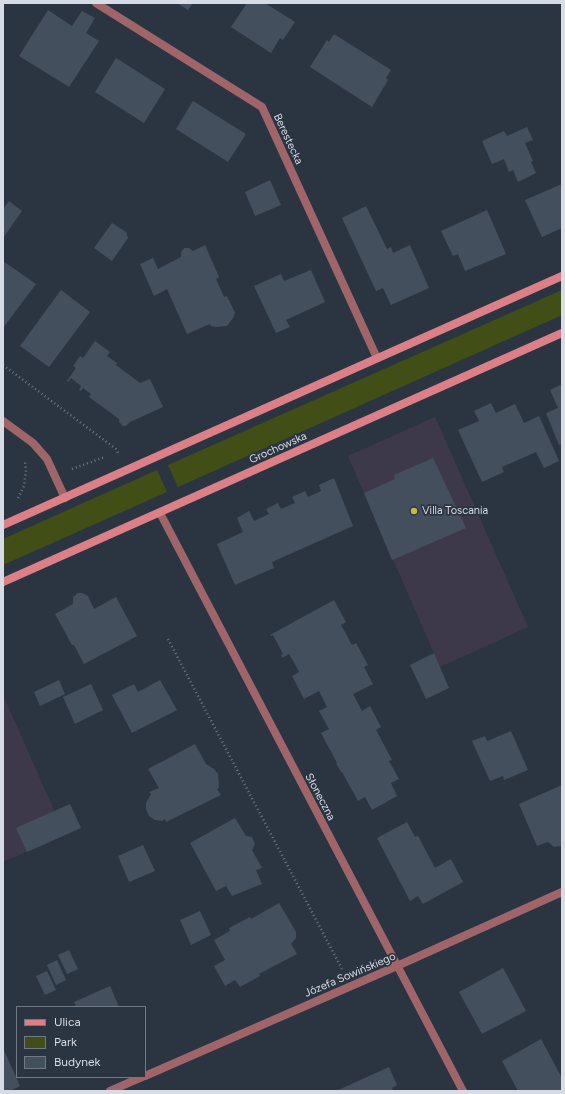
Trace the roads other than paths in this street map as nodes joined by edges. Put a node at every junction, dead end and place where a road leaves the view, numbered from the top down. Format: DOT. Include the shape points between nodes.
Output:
graph roads {
  1 [pos="96,3"];
  2 [pos="562,276"];
  3 [pos="562,333"];
  4 [pos="377,358"];
  5 [pos="3,421"];
  6 [pos="65,498"];
  7 [pos="160,513"];
  8 [pos="3,525"];
  9 [pos="3,582"];
  10 [pos="562,892"];
  11 [pos="397,966"];
  12 [pos="146,1076"];
  13 [pos="140,1078"];
  14 [pos="110,1091"];
  15 [pos="463,1091"];
  1 -- 4 [label="street, Berestecka" via="262,107"];
  2 -- 4 [label="street"];
  3 -- 7 [label="street, Grochowska"];
  4 -- 6 [label="street"];
  5 -- 6 [label="street" via="33,443 47,460"];
  6 -- 8 [label="street"];
  7 -- 9 [label="street, Grochowska"];
  7 -- 11 [label="street, Słoneczna"];
  10 -- 11 [label="street, Józefa Sowińskiego"];
  11 -- 12 [label="street, Józefa Sowińskiego"];
  11 -- 15 [label="street, Słoneczna"];
  13 -- 14 [label="street"];
}
